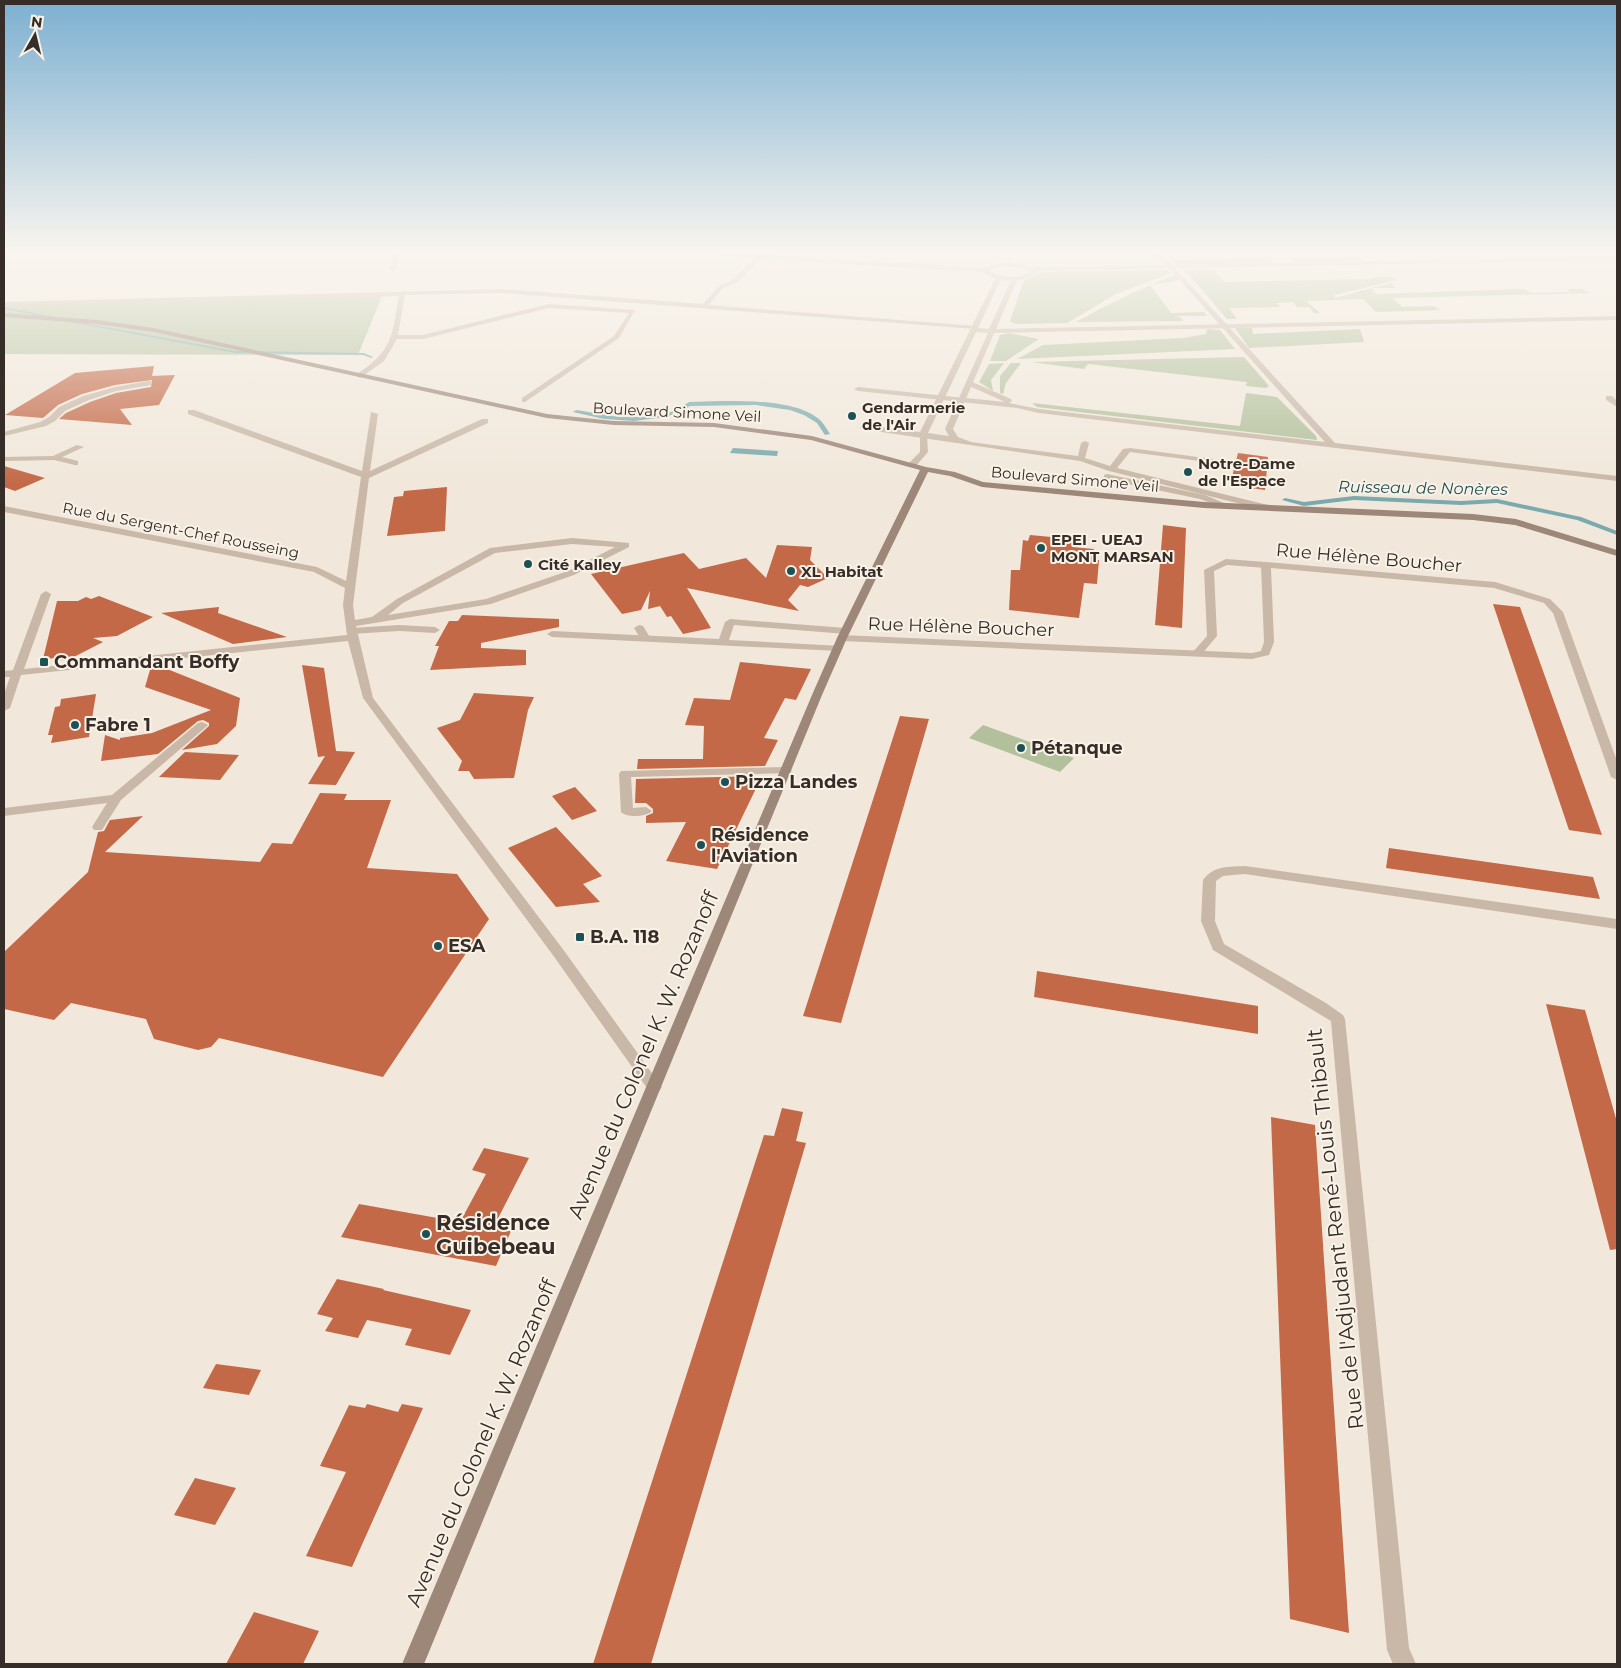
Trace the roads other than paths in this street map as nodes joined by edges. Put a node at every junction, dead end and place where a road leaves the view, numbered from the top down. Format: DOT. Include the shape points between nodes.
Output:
graph roads {
  1 [pos="993,329"];
  2 [pos="153,330"];
  3 [pos="395,330"];
  4 [pos="454,330"];
  5 [pos="621,330"];
  6 [pos="974,330"];
  7 [pos="1226,330"];
  8 [pos="394,337"];
  9 [pos="360,376"];
  10 [pos="148,383"];
  11 [pos="970,383"];
  12 [pos="858,389"];
  13 [pos="941,398"];
  14 [pos="1609,398"];
  15 [pos="525,400"];
  16 [pos="962,400"];
  17 [pos="1617,405"];
  18 [pos="1017,406"];
  19 [pos="192,412"];
  20 [pos="374,414"];
  21 [pos="485,421"];
  22 [pos="864,427"];
  23 [pos="4,434"];
  24 [pos="924,434"];
  25 [pos="955,439"];
  26 [pos="1085,443"];
  27 [pos="1333,446"];
  28 [pos="80,447"];
  29 [pos="54,458"];
  30 [pos="4,459"];
  31 [pos="1081,459"];
  32 [pos="1220,462"];
  33 [pos="75,463"];
  34 [pos="912,465"];
  35 [pos="925,469"];
  36 [pos="1112,469"];
  37 [pos="367,476"];
  38 [pos="1107,477"];
  39 [pos="1617,479"];
  40 [pos="1227,506"];
  41 [pos="1264,507"];
  42 [pos="4,509"];
  43 [pos="1617,552"];
  44 [pos="1266,565"];
  45 [pos="350,587"];
  46 [pos="46,594"];
  47 [pos="374,620"];
  48 [pos="639,628"];
  49 [pos="435,630"];
  50 [pos="351,631"];
  51 [pos="552,634"];
  52 [pos="646,639"];
  53 [pos="842,639"];
  54 [pos="723,642"];
  55 [pos="1197,653"];
  56 [pos="17,672"];
  57 [pos="4,674"];
  58 [pos="4,708"];
  59 [pos="202,725"];
  60 [pos="786,771"];
  61 [pos="1617,777"];
  62 [pos="116,798"];
  63 [pos="646,810"];
  64 [pos="4,812"];
  65 [pos="98,826"];
  66 [pos="1617,924"];
  67 [pos="654,1087"];
  68 [pos="413,1664"];
  69 [pos="1405,1664"];
  1 -- 11 [label="street"];
  2 -- 9 [label="main road, Boulevard Simone Veil"];
  3 -- 8 [label="street"];
  4 -- 8 [label="street" via="423,337"];
  5 -- 15 [label="street" via="617,337"];
  6 -- 13 [label="street"];
  7 -- 27 [label="street"];
  8 -- 9 [label="street" via="387,356"];
  9 -- 34 [label="main road, Boulevard Simone Veil" via="547,416 614,423 714,425 778,432"];
  10 -- 23 [label="street" via="86,398 62,409 44,424"];
  11 -- 16 [label="street"];
  11 -- 18 [label="street"];
  12 -- 13 [label="street"];
  13 -- 16 [label="street"];
  13 -- 24 [label="street"];
  14 -- 17 [label="street"];
  16 -- 18 [label="street"];
  16 -- 25 [label="street" via="950,428"];
  18 -- 27 [label="street"];
  19 -- 37 [label="street"];
  20 -- 37 [label="street"];
  21 -- 37 [label="street"];
  22 -- 24 [label="street"];
  24 -- 25 [label="street"];
  24 -- 34 [label="street" via="924,452"];
  25 -- 31 [label="street" via="970,444"];
  26 -- 31 [label="street"];
  27 -- 39 [label="street"];
  28 -- 29 [label="street"];
  29 -- 30 [label="street"];
  29 -- 33 [label="street"];
  31 -- 36 [label="street"];
  32 -- 36 [label="street" via="1130,450"];
  34 -- 35 [label="main road, Boulevard Simone Veil"];
  35 -- 40 [label="main road, Boulevard Simone Veil" via="982,484"];
  35 -- 53 [label="main road, Avenue du Colonel K. W. Rozanoff"];
  36 -- 41 [label="street"];
  37 -- 45 [label="street"];
  38 -- 40 [label="street" via="1202,497"];
  40 -- 41 [label="main road, Boulevard Simone Veil"];
  41 -- 43 [label="main road, Boulevard Simone Veil" via="1516,522"];
  42 -- 45 [label="street, Rue du Sergent-Chef Rousseing" via="317,570"];
  44 -- 55 [label="street" via="1226,562 1209,570 1212,636"];
  44 -- 55 [label="street, Rue Hélène Boucher" via="1269,642 1265,653 1252,656"];
  44 -- 61 [label="street, Rue Hélène Boucher" via="1496,586 1547,601 1558,612"];
  45 -- 50 [label="street"];
  46 -- 56 [label="street"];
  47 -- 47 [label="street" via="488,602 571,573 626,545 572,541 493,550 400,601"];
  47 -- 50 [label="street"];
  48 -- 52 [label="street"];
  49 -- 50 [label="street"];
  50 -- 56 [label="street"];
  50 -- 67 [label="street" via="368,698 555,947"];
  51 -- 52 [label="street"];
  52 -- 54 [label="street"];
  53 -- 54 [label="street"];
  53 -- 54 [label="street" via="730,622"];
  53 -- 55 [label="street, Rue Hélène Boucher"];
  53 -- 60 [label="main road, Avenue du Colonel K. W. Rozanoff"];
  56 -- 57 [label="street"];
  56 -- 58 [label="street"];
  59 -- 62 [label="street"];
  60 -- 63 [label="street" via="625,774 627,812"];
  60 -- 67 [label="main road, Avenue du Colonel K. W. Rozanoff"];
  62 -- 64 [label="street"];
  62 -- 65 [label="street"];
  66 -- 69 [label="street, Rue de l'Adjudant René-Louis Thibault" via="1244,870 1219,872 1210,880 1208,920 1218,947 1338,1019 1398,1650"];
  67 -- 68 [label="main road, Avenue du Colonel K. W. Rozanoff"];
}
